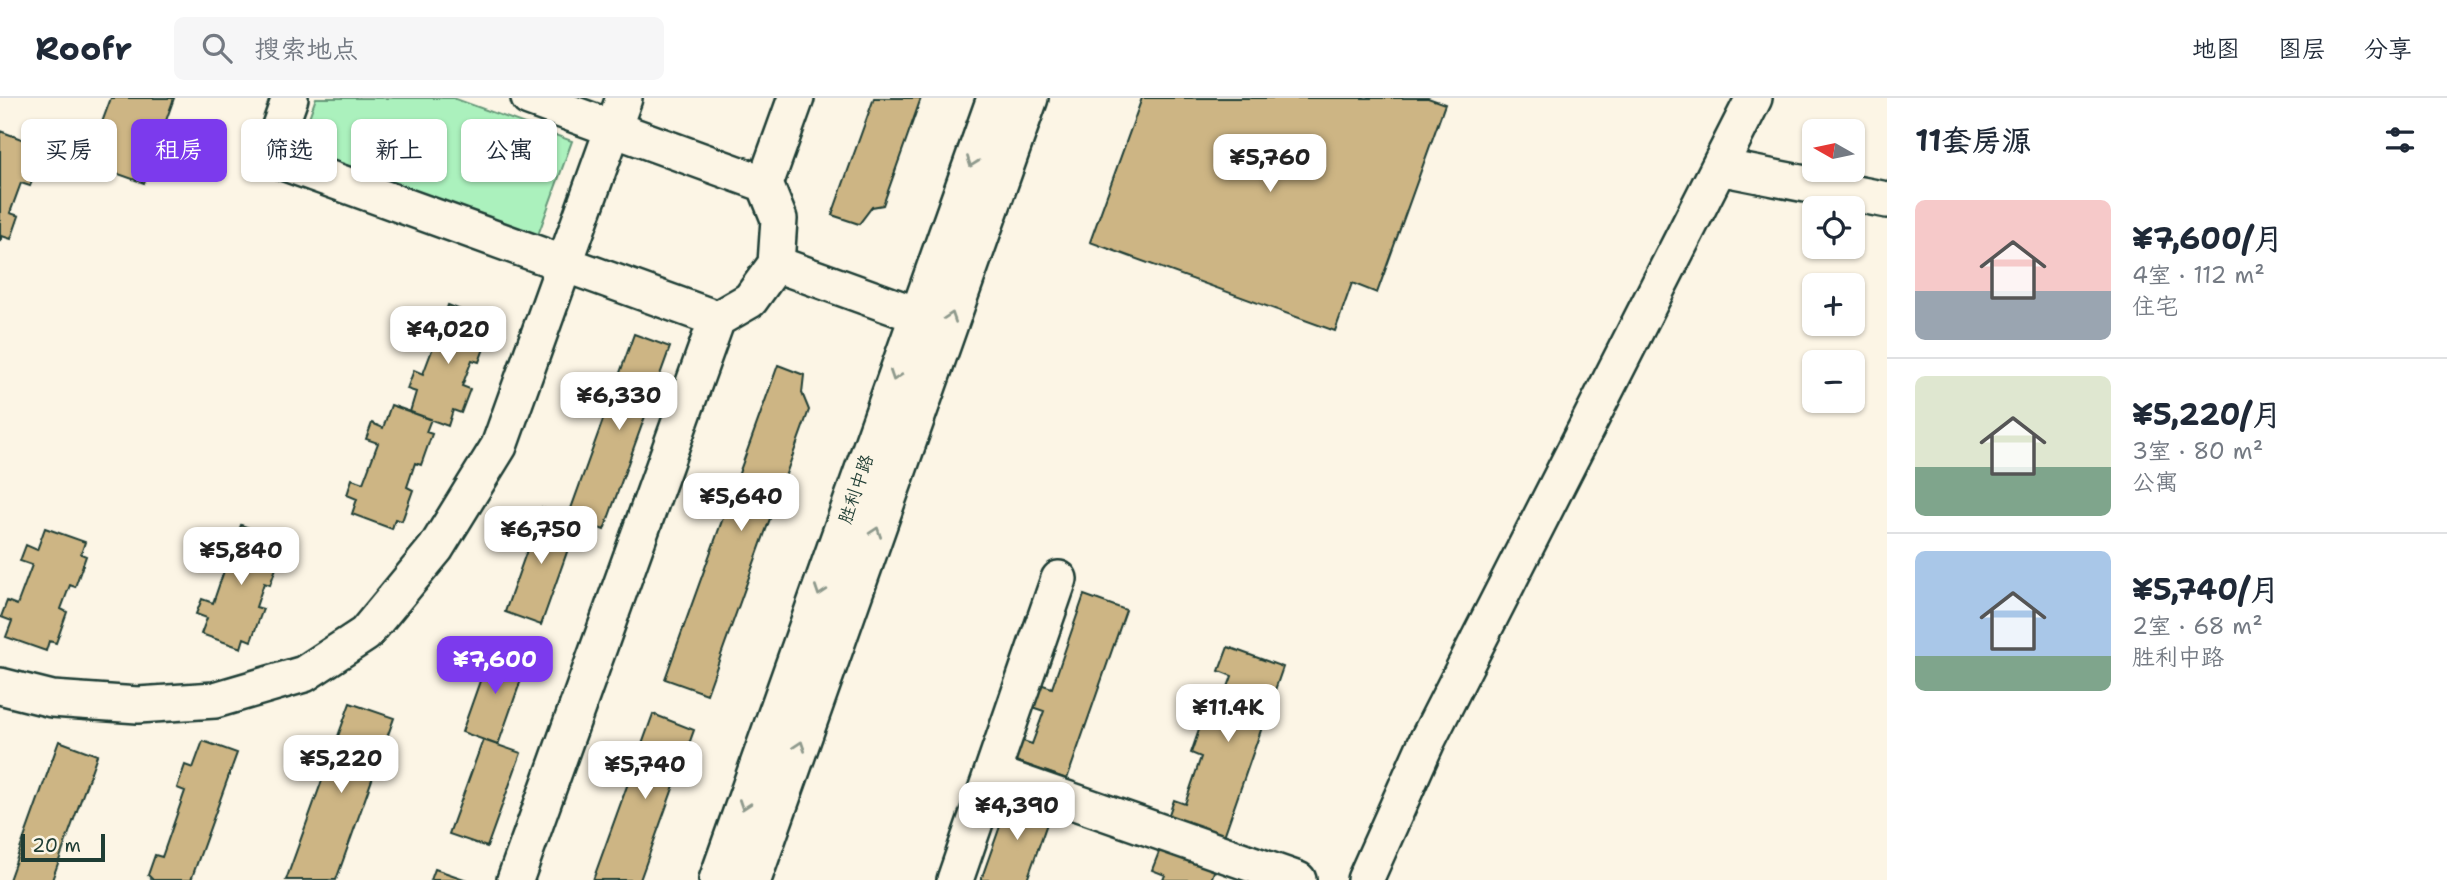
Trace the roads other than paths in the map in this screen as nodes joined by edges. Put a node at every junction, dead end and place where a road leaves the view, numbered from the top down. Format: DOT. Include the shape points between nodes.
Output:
graph roads {
  1 [pos="290,98"];
  2 [pos="529,98"];
  3 [pos="796,98"];
  4 [pos="995,98"];
  5 [pos="1030,98"];
  6 [pos="1754,98"];
  7 [pos="618,113"];
  8 [pos="1719,167"];
  9 [pos="765,184"];
  10 [pos="1887,200"];
  11 [pos="564,264"];
  12 [pos="776,264"];
  13 [pos="917,315"];
  14 [pos="717,319"];
  15 [pos="1059,579"];
  16 [pos="0,685"];
  17 [pos="992,773"];
  18 [pos="515,880"];
  19 [pos="718,880"];
  20 [pos="753,880"];
  21 [pos="955,880"];
  22 [pos="1298,880"];
  23 [pos="1365,880"];
  1 -- 11 [label="street" via="269,157"];
  2 -- 7 [label="street"];
  3 -- 9 [label="street"];
  4 -- 13 [label="street, 胜利中路, one-way"];
  20 -- 5 [label="street, 胜利中路, one-way"];
  6 -- 8 [label="street"];
  7 -- 9 [label="street"];
  7 -- 11 [label="street"];
  8 -- 10 [label="street"];
  8 -- 23 [label="street" via="1427,741"];
  9 -- 12 [label="street" via="779,219"];
  11 -- 14 [label="street"];
  11 -- 16 [label="street" via="499,446 436,548 365,634 304,674 215,700 138,705 89,702 52,699"];
  12 -- 13 [label="street"];
  12 -- 14 [label="street" via="750,300"];
  13 -- 19 [label="street, 胜利中路, one-way"];
  14 -- 18 [label="street"];
  15 -- 17 [label="street"];
  17 -- 21 [label="street"];
  17 -- 22 [label="street"];
}
